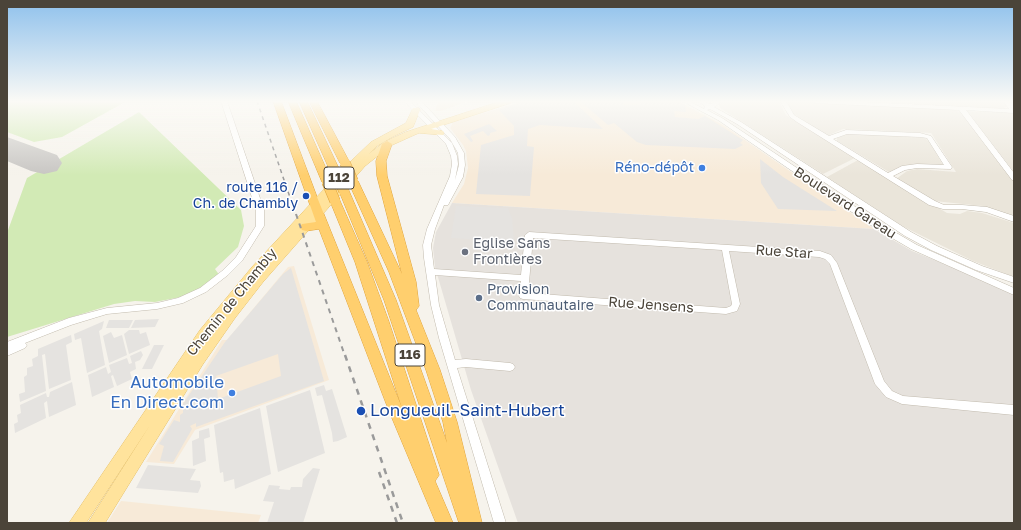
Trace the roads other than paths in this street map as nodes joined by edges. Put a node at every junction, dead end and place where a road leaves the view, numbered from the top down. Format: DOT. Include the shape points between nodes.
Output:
graph roads {
  1 [pos="232,126"];
  2 [pos="286,126"];
  3 [pos="303,126"];
  4 [pos="314,126"];
  5 [pos="327,126"];
  6 [pos="420,126"];
  7 [pos="435,126"];
  8 [pos="437,126"];
  9 [pos="730,126"];
  10 [pos="743,126"];
  11 [pos="807,126"];
  12 [pos="974,126"];
  13 [pos="414,128"];
  14 [pos="440,133"];
  15 [pos="828,139"];
  16 [pos="388,144"];
  17 [pos="888,176"];
  18 [pos="1014,178"];
  19 [pos="344,191"];
  20 [pos="317,209"];
  21 [pos="1014,219"];
  22 [pos="432,224"];
  23 [pos="324,226"];
  24 [pos="306,227"];
  25 [pos="725,248"];
  26 [pos="430,272"];
  27 [pos="525,278"];
  28 [pos="1014,280"];
  29 [pos="1014,292"];
  30 [pos="87,317"];
  31 [pos="414,320"];
  32 [pos="7,346"];
  33 [pos="7,352"];
  34 [pos="451,365"];
  35 [pos="510,367"];
  36 [pos="1014,410"];
  37 [pos="77,523"];
  38 [pos="96,523"];
  39 [pos="446,523"];
  40 [pos="467,523"];
  41 [pos="474,523"];
  42 [pos="500,523"];
  1 -- 30 [label="street" via="260,210 260,226 239,258 225,273 193,295 169,305 116,309"];
  2 -- 20 [label="highway"];
  3 -- 19 [label="highway, 116, bridge" via="328,182"];
  4 -- 19 [label="highway, 116, bridge"];
  5 -- 19 [label="highway, bridge" via="345,163"];
  6 -- 13 [label="main road, Chemin de Chambly / 112"];
  7 -- 14 [label="street"];
  8 -- 22 [label="street" via="456,143 462,165 456,187"];
  9 -- 29 [label="street, Boulevard Gareau" via="878,226 914,247"];
  10 -- 28 [label="street, Boulevard Gareau" via="908,234 979,268"];
  11 -- 15 [label="street"];
  12 -- 18 [label="street"];
  13 -- 14 [label="main road"];
  13 -- 16 [label="main road, Chemin de Chambly"];
  13 -- 20 [label="main road, Chemin de Chambly / 112" via="385,137 365,150"];
  14 -- 22 [label="street" via="452,147 456,164 452,181"];
  15 -- 17 [label="street"];
  15 -- 17 [label="street" via="846,132 929,137 949,167 904,168"];
  16 -- 20 [label="main road, Chemin de Chambly" via="365,161"];
  16 -- 31 [label="highway" via="381,161 382,176 410,282"];
  17 -- 21 [label="street" via="943,207 988,210"];
  19 -- 31 [label="highway" via="389,258"];
  19 -- 39 [label="highway, 116" via="361,262"];
  19 -- 40 [label="highway, 116" via="393,307"];
  20 -- 23 [label="highway"];
  20 -- 24 [label="main road, Chemin de Chambly"];
  20 -- 37 [label="main road, Chemin de Chambly" via="252,274 204,334"];
  22 -- 26 [label="street" via="427,245"];
  23 -- 24 [label="highway"];
  23 -- 39 [label="highway" via="396,411"];
  24 -- 38 [label="main road, Chemin de Chambly" via="250,291 214,338"];
  25 -- 27 [label="street, Rue Star" via="528,235"];
  25 -- 27 [label="street, Rue Jensens" via="736,304 734,309 726,311 523,296"];
  25 -- 36 [label="street, Rue Star" via="820,254 828,257 833,263 880,384 889,394 902,400"];
  26 -- 27 [label="street"];
  26 -- 34 [label="street" via="437,313"];
  30 -- 32 [label="street"];
  30 -- 33 [label="street"];
  31 -- 41 [label="highway" via="450,422"];
  34 -- 35 [label="street" via="466,363"];
  34 -- 42 [label="street"];
}
